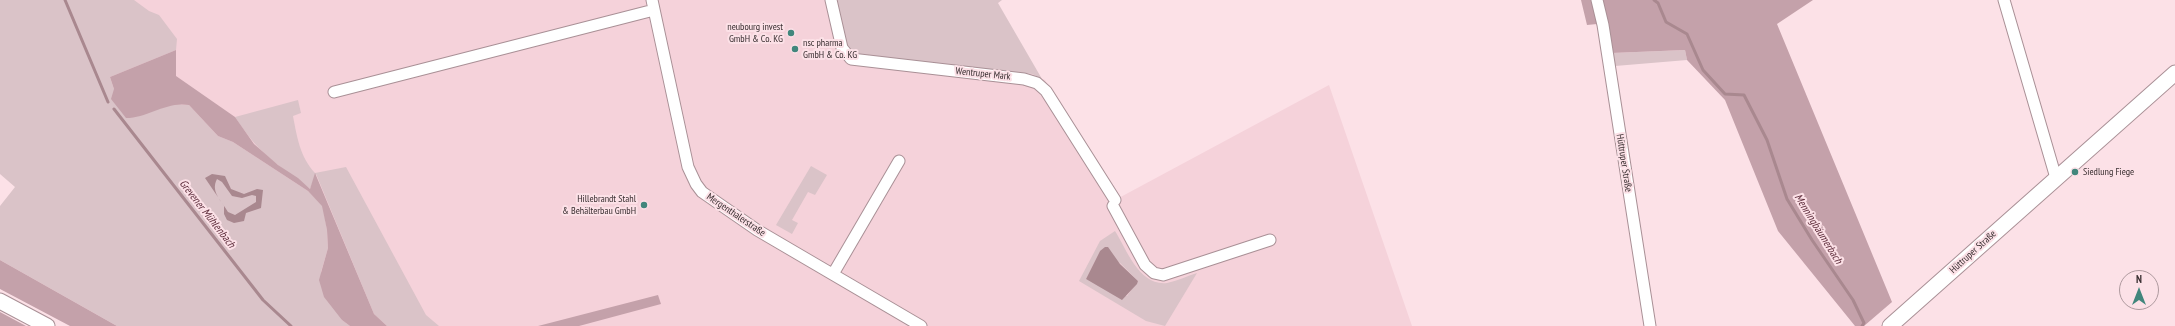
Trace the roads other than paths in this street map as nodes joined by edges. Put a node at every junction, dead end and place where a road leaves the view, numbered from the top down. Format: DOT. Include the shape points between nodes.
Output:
graph roads {
  1 [pos="831,0"];
  2 [pos="1597,0"];
  3 [pos="2004,0"];
  4 [pos="653,5"];
  5 [pos="2175,74"];
  6 [pos="334,92"];
  7 [pos="899,161"];
  8 [pos="2056,178"];
  9 [pos="1270,240"];
  10 [pos="833,274"];
  11 [pos="0,300"];
  12 [pos="47,326"];
  13 [pos="921,326"];
  14 [pos="1650,326"];
  15 [pos="1890,326"];
  1 -- 9 [label="street, Wentruper Mark" via="842,48 851,59 1024,78 1046,90 1114,203 1145,265 1154,273 1163,275"];
  2 -- 14 [label="street, Hüttruper Straße"];
  3 -- 8 [label="street"];
  4 -- 6 [label="street"];
  4 -- 10 [label="street, Mergenthalerstraße" via="688,167 696,184 702,192 757,230"];
  5 -- 8 [label="main road, Hüttruper Straße"];
  7 -- 10 [label="street"];
  8 -- 15 [label="main road, Hüttruper Straße"];
  10 -- 13 [label="street, Mergenthalerstraße"];
  11 -- 12 [label="main road"];
}
